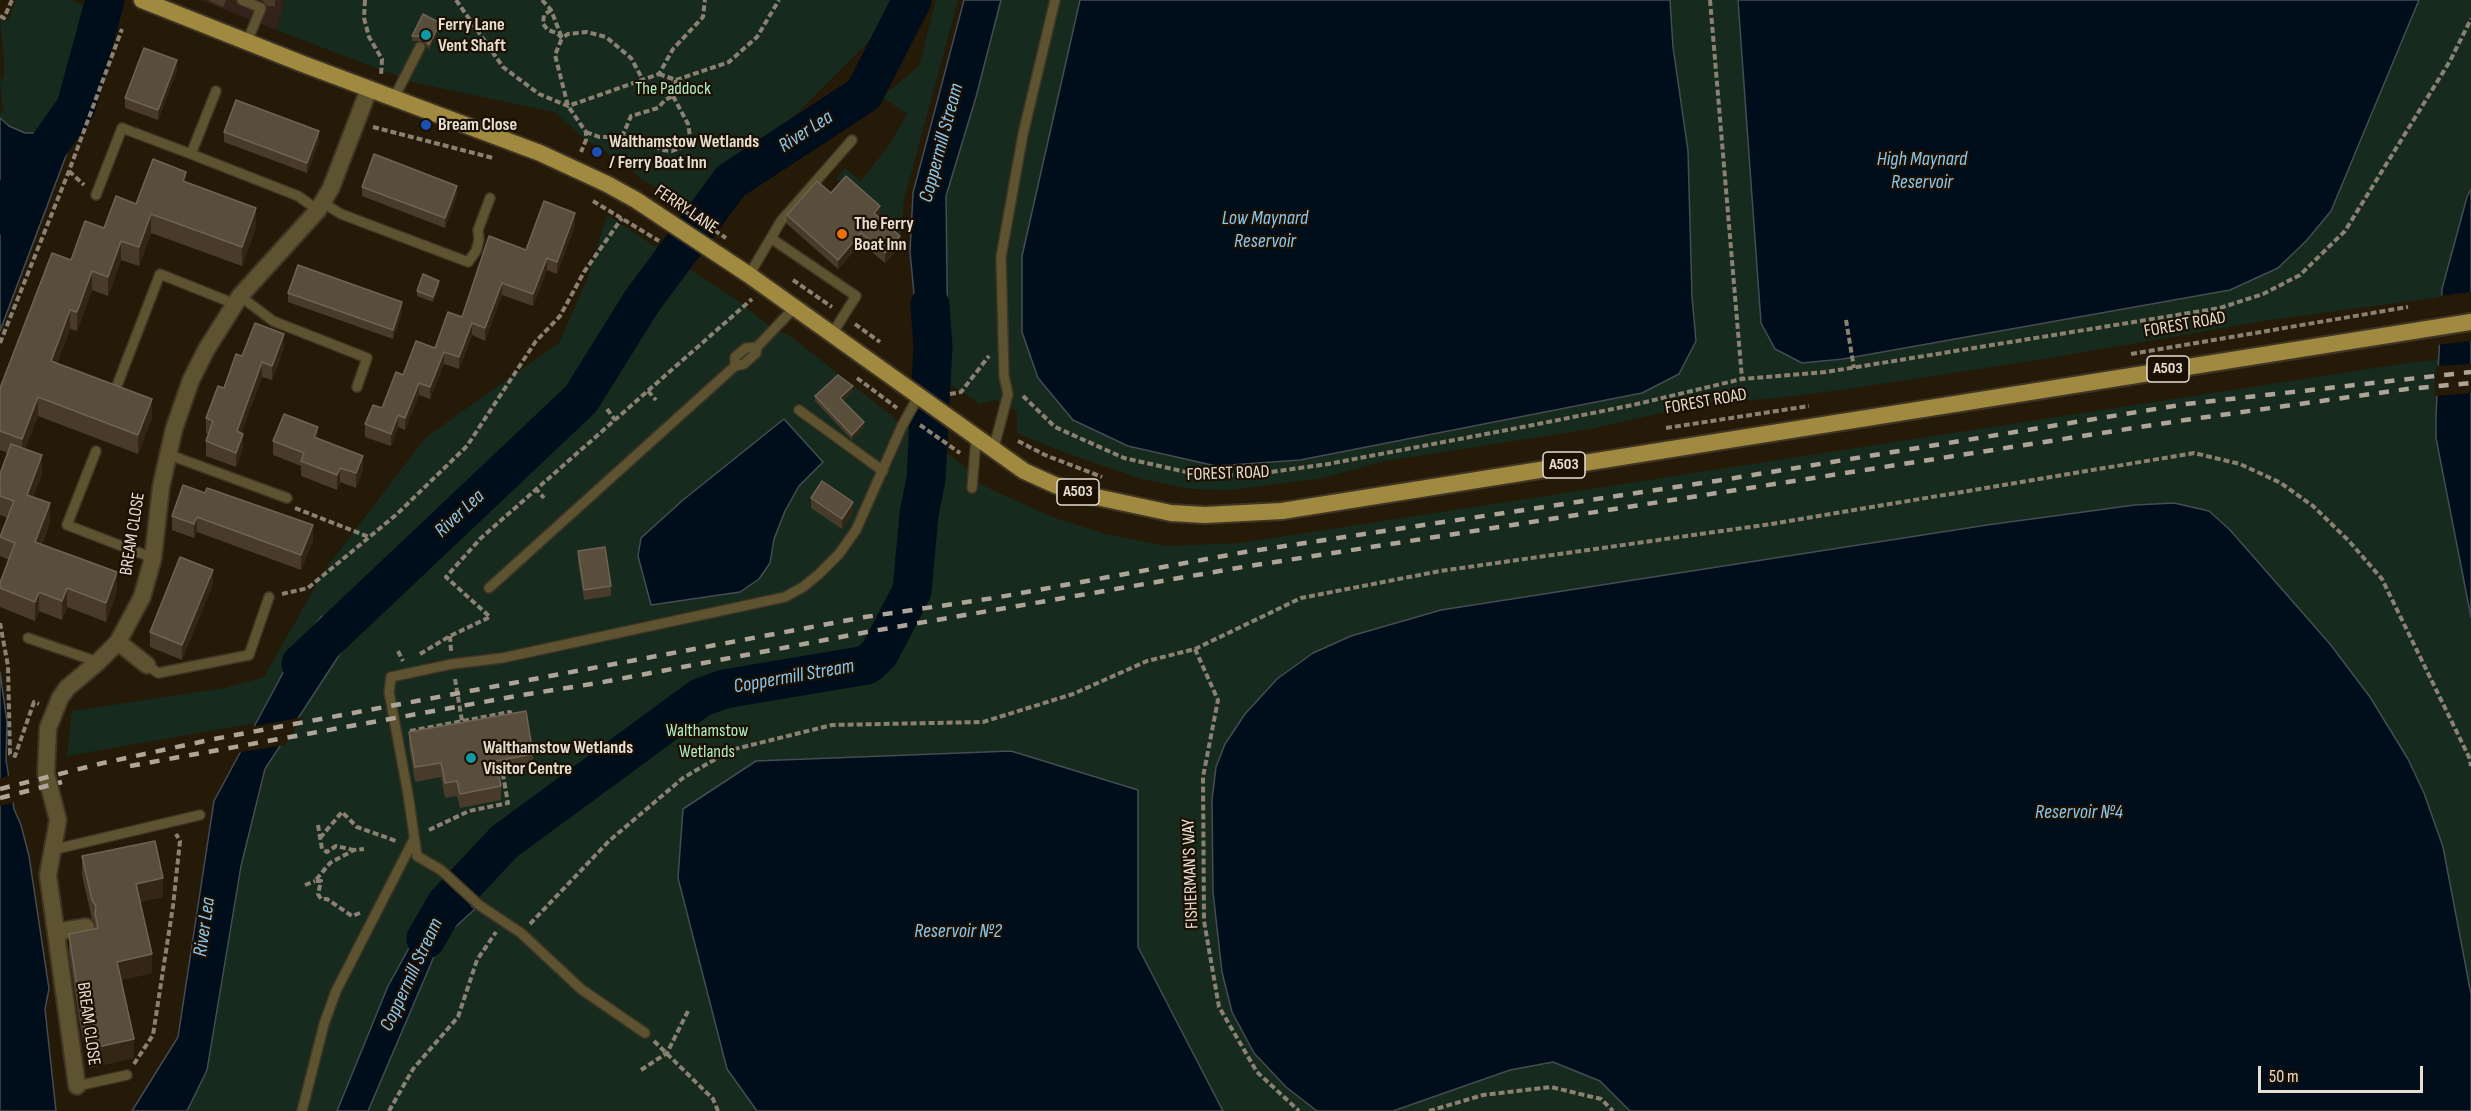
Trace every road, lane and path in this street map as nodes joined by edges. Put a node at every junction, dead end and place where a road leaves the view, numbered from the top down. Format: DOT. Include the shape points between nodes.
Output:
graph roads {
  1 [pos="12,0"];
  2 [pos="242,0"];
  3 [pos="365,0"];
  4 [pos="456,0"];
  5 [pos="542,0"];
  6 [pos="705,0"];
  7 [pos="778,0"];
  8 [pos="1054,0"];
  9 [pos="1710,0"];
  10 [pos="151,2"];
  11 [pos="551,10"];
  12 [pos="0,16"];
  13 [pos="2471,19"];
  14 [pos="122,29"];
  15 [pos="250,35"];
  16 [pos="562,38"];
  17 [pos="420,47"];
  18 [pos="659,74"];
  19 [pos="643,80"];
  20 [pos="676,80"];
  21 [pos="375,83"];
  22 [pos="216,90"];
  23 [pos="673,96"];
  24 [pos="393,98"];
  25 [pos="568,106"];
  26 [pos="381,131"];
  27 [pos="586,132"];
  28 [pos="622,137"];
  29 [pos="852,140"];
  30 [pos="580,153"];
  31 [pos="191,154"];
  32 [pos="504,162"];
  33 [pos="96,195"];
  34 [pos="490,198"];
  35 [pos="588,198"];
  36 [pos="669,201"];
  37 [pos="321,206"];
  38 [pos="622,218"];
  39 [pos="648,234"];
  40 [pos="726,238"];
  41 [pos="772,239"];
  42 [pos="749,274"];
  43 [pos="784,274"];
  44 [pos="752,299"];
  45 [pos="238,300"];
  46 [pos="795,307"];
  47 [pos="2408,307"];
  48 [pos="836,310"];
  49 [pos="1846,320"];
  50 [pos="2471,322"];
  51 [pos="854,323"];
  52 [pos="832,334"];
  53 [pos="1003,338"];
  54 [pos="0,343"];
  55 [pos="888,348"];
  56 [pos="2130,355"];
  57 [pos="1854,368"];
  58 [pos="1004,376"];
  59 [pos="1742,379"];
  60 [pos="861,381"];
  61 [pos="118,383"];
  62 [pos="357,387"];
  63 [pos="648,392"];
  64 [pos="950,394"];
  65 [pos="918,397"];
  66 [pos="656,400"];
  67 [pos="890,403"];
  68 [pos="1818,404"];
  69 [pos="607,410"];
  70 [pos="799,410"];
  71 [pos="615,420"];
  72 [pos="922,427"];
  73 [pos="1660,429"];
  74 [pos="976,439"];
  75 [pos="1017,440"];
  76 [pos="953,448"];
  77 [pos="96,451"];
  78 [pos="993,451"];
  79 [pos="167,454"];
  80 [pos="882,471"];
  81 [pos="1106,478"];
  82 [pos="535,488"];
  83 [pos="972,488"];
  84 [pos="287,498"];
  85 [pos="544,498"];
  86 [pos="369,537"];
  87 [pos="153,558"];
  88 [pos="489,588"];
  89 [pos="270,597"];
  90 [pos="0,622"];
  91 [pos="28,638"];
  92 [pos="118,642"];
  93 [pos="1195,648"];
  94 [pos="98,662"];
  95 [pos="404,664"];
  96 [pos="452,664"];
  97 [pos="147,665"];
  98 [pos="54,709"];
  99 [pos="512,720"];
  100 [pos="465,723"];
  101 [pos="454,731"];
  102 [pos="397,733"];
  103 [pos="2471,766"];
  104 [pos="503,775"];
  105 [pos="200,815"];
  106 [pos="170,822"];
  107 [pos="318,825"];
  108 [pos="320,838"];
  109 [pos="412,842"];
  110 [pos="364,849"];
  111 [pos="52,850"];
  112 [pos="354,850"];
  113 [pos="315,881"];
  114 [pos="305,885"];
  115 [pos="378,909"];
  116 [pos="504,922"];
  117 [pos="86,927"];
  118 [pos="56,932"];
  119 [pos="521,933"];
  120 [pos="689,1009"];
  121 [pos="645,1034"];
  122 [pos="667,1053"];
  123 [pos="641,1071"];
  124 [pos="127,1075"];
  125 [pos="77,1086"];
  126 [pos="302,1111"];
  127 [pos="388,1111"];
  128 [pos="718,1111"];
  129 [pos="1299,1111"];
  130 [pos="1429,1111"];
  131 [pos="1613,1111"];
  1 -- 12 [label="path" via="4,18"];
  2 -- 15 [label="lane" via="261,8"];
  3 -- 21 [label="path" via="369,37 382,59"];
  4 -- 25 [label="path" via="503,67 539,94"];
  5 -- 11 [label="path"];
  6 -- 18 [label="path" via="704,17 673,49"];
  7 -- 20 [label="path" via="757,37 729,62"];
  8 -- 53 [label="lane" via="1023,135 1001,257"];
  9 -- 59 [label="path"];
  10 -- 15 [label="main road, FERRY LANE / A503"];
  11 -- 16 [label="path"];
  11 -- 16 [label="path" via="544,15 543,24"];
  13 -- 57 [label="path" via="2450,61 2345,231 2300,275 2263,294 2220,308"];
  14 -- 54 [label="path"];
  15 -- 21 [label="main road, FERRY LANE / A503"];
  16 -- 19 [label="path" via="587,32 606,37 631,58"];
  16 -- 25 [label="path" via="555,55"];
  17 -- 24 [label="lane"];
  18 -- 19 [label="path"];
  18 -- 20 [label="path"];
  19 -- 25 [label="path"];
  20 -- 23 [label="path"];
  21 -- 24 [label="main road, FERRY LANE / A503"];
  21 -- 37 [label="street, BREAM CLOSE"];
  22 -- 31 [label="lane"];
  23 -- 28 [label="path" via="658,108 632,116"];
  23 -- 28 [label="path" via="688,124 690,136 682,147 661,150 651,141"];
  24 -- 42 [label="main road, FERRY LANE / A503" via="576,169 636,201"];
  25 -- 27 [label="path"];
  26 -- 32 [label="path"];
  27 -- 28 [label="path" via="599,137"];
  27 -- 30 [label="path"];
  29 -- 41 [label="lane" via="781,221"];
  31 -- 33 [label="lane" via="122,128"];
  31 -- 37 [label="lane"];
  34 -- 37 [label="lane" via="478,230 476,251 468,262"];
  35 -- 38 [label="path"];
  36 -- 40 [label="path, FERRY LANE, bridge"];
  37 -- 45 [label="street, BREAM CLOSE"];
  38 -- 39 [label="path"];
  38 -- 86 [label="path" via="584,272 560,316 536,341 467,446"];
  41 -- 42 [label="lane"];
  41 -- 52 [label="lane" via="856,296"];
  42 -- 46 [label="main road, FERRY LANE / A503"];
  43 -- 48 [label="path"];
  44 -- 63 [label="path"];
  45 -- 61 [label="lane" via="160,274"];
  45 -- 62 [label="lane" via="273,321 367,358"];
  45 -- 79 [label="street, BREAM CLOSE" via="191,380"];
  46 -- 52 [label="main road, FERRY LANE / A503"];
  46 -- 88 [label="lane" via="757,347 756,353 744,364 735,366"];
  47 -- 56 [label="path, FOREST ROAD"];
  49 -- 57 [label="path, bridge"];
  50 -- 78 [label="main road, FERRY LANE / A503" via="1282,511 1204,515 1116,502 1055,485"];
  51 -- 55 [label="path"];
  52 -- 65 [label="main road, FERRY LANE / A503"];
  53 -- 58 [label="lane"];
  53 -- 64 [label="path" via="961,392"];
  57 -- 59 [label="path"];
  58 -- 59 [label="path" via="1055,427 1124,458 1204,476 1257,474 1328,464 1633,405"];
  58 -- 78 [label="lane" via="1008,394"];
  60 -- 67 [label="path"];
  63 -- 66 [label="path"];
  63 -- 71 [label="path"];
  65 -- 74 [label="main road, FERRY LANE / A503"];
  65 -- 80 [label="lane"];
  68 -- 73 [label="path, FOREST ROAD"];
  69 -- 71 [label="path"];
  70 -- 80 [label="lane"];
  71 -- 82 [label="path"];
  72 -- 76 [label="path"];
  74 -- 78 [label="main road, FERRY LANE / A503"];
  74 -- 83 [label="lane"];
  75 -- 81 [label="path"];
  77 -- 87 [label="lane" via="67,525"];
  79 -- 84 [label="lane"];
  79 -- 87 [label="street, BREAM CLOSE"];
  80 -- 96 [label="lane" via="856,530 839,554 803,587 784,597 502,658"];
  82 -- 85 [label="path"];
  82 -- 95 [label="path" via="446,577 490,617"];
  84 -- 86 [label="path" via="296,509"];
  86 -- 89 [label="path" via="308,588"];
  87 -- 92 [label="street, BREAM CLOSE" via="142,597"];
  89 -- 97 [label="lane" via="249,656 158,673"];
  90 -- 98 [label="path" via="8,666 10,754 15,756 34,702"];
  91 -- 94 [label="lane"];
  92 -- 94 [label="street, BREAM CLOSE"];
  92 -- 97 [label="street"];
  93 -- 103 [label="path" via="1301,598 1440,571 1771,524 2194,453 2240,464 2281,483 2313,506 2349,541 2382,579"];
  93 -- 119 [label="path" via="1147,661 1073,694 983,722 832,725 731,750 683,778 609,841"];
  93 -- 129 [label="path, FISHERMAN'S WAY" via="1218,700 1203,777 1204,921 1219,1007 1257,1072"];
  94 -- 98 [label="street, BREAM CLOSE" via="67,688"];
  96 -- 100 [label="path"];
  96 -- 102 [label="lane" via="391,677 389,693"];
  98 -- 111 [label="street, BREAM CLOSE" via="48,728 46,765 58,820"];
  99 -- 100 [label="path" via="510,712"];
  100 -- 101 [label="path" via="453,726"];
  100 -- 102 [label="path"];
  102 -- 109 [label="lane" via="412,818"];
  104 -- 109 [label="path" via="508,803 468,809"];
  105 -- 106 [label="lane"];
  106 -- 111 [label="lane"];
  106 -- 124 [label="path" via="180,841 153,1035"];
  107 -- 108 [label="path"];
  108 -- 109 [label="path" via="342,812 367,832"];
  108 -- 112 [label="path" via="322,849 327,852 336,846"];
  109 -- 115 [label="lane"];
  109 -- 116 [label="lane" via="417,856 441,870"];
  110 -- 112 [label="path"];
  111 -- 118 [label="street, BREAM CLOSE" via="48,875"];
  112 -- 113 [label="path" via="330,863"];
  113 -- 114 [label="path"];
  113 -- 115 [label="path" via="321,881 321,899 327,898 352,916 370,906"];
  115 -- 126 [label="lane" via="336,991"];
  116 -- 119 [label="lane"];
  116 -- 127 [label="path" via="477,960 458,1017 413,1069"];
  117 -- 118 [label="street"];
  118 -- 125 [label="street, BREAM CLOSE"];
  119 -- 121 [label="lane" via="581,989"];
  120 -- 122 [label="path"];
  122 -- 123 [label="path"];
  122 -- 128 [label="path" via="713,1100"];
  124 -- 125 [label="lane"];
  130 -- 131 [label="path" via="1483,1095 1551,1087 1602,1099"];
}
